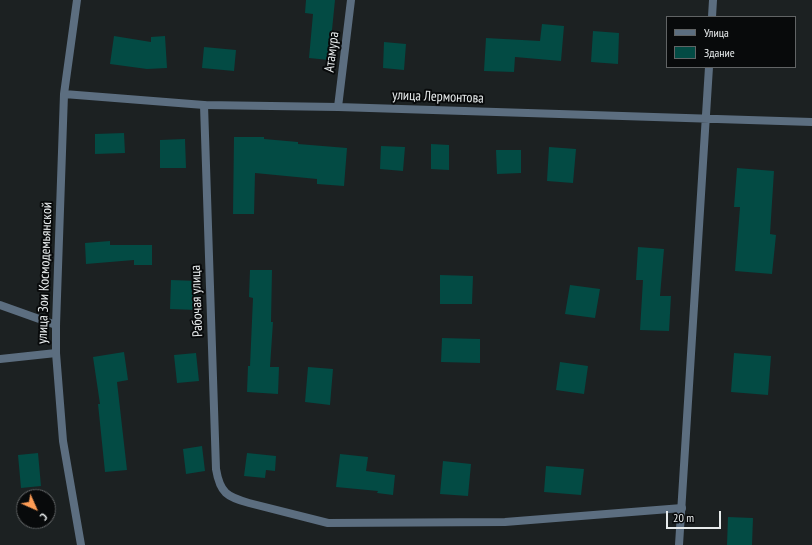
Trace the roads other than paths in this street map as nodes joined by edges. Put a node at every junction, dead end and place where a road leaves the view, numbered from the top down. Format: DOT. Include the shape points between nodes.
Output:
graph roads {
  1 [pos="77,0"];
  2 [pos="351,0"];
  3 [pos="713,0"];
  4 [pos="712,16"];
  5 [pos="709,68"];
  6 [pos="64,94"];
  7 [pos="204,105"];
  8 [pos="338,107"];
  9 [pos="705,119"];
  10 [pos="812,122"];
  11 [pos="0,305"];
  12 [pos="56,325"];
  13 [pos="56,353"];
  14 [pos="0,359"];
  15 [pos="682,508"];
  16 [pos="81,545"];
  17 [pos="679,545"];
  1 -- 6 [label="street, улица Зои Космодемьянской"];
  2 -- 8 [label="street, Атамура"];
  3 -- 4 [label="street"];
  5 -- 9 [label="street"];
  6 -- 7 [label="street, улица Лермонтова"];
  6 -- 12 [label="street, улица Зои Космодемьянской"];
  7 -- 8 [label="street, улица Лермонтова"];
  7 -- 15 [label="street, Рабочая улица" via="216,469 218,482 226,494 236,500 328,523 505,522"];
  8 -- 9 [label="street, улица Лермонтова"];
  9 -- 10 [label="street, улица Лермонтова"];
  9 -- 15 [label="street"];
  11 -- 12 [label="street"];
  12 -- 13 [label="street, улица Зои Космодемьянской"];
  13 -- 14 [label="street"];
  13 -- 16 [label="street, улица Зои Космодемьянской" via="63,441"];
  15 -- 17 [label="street"];
}
